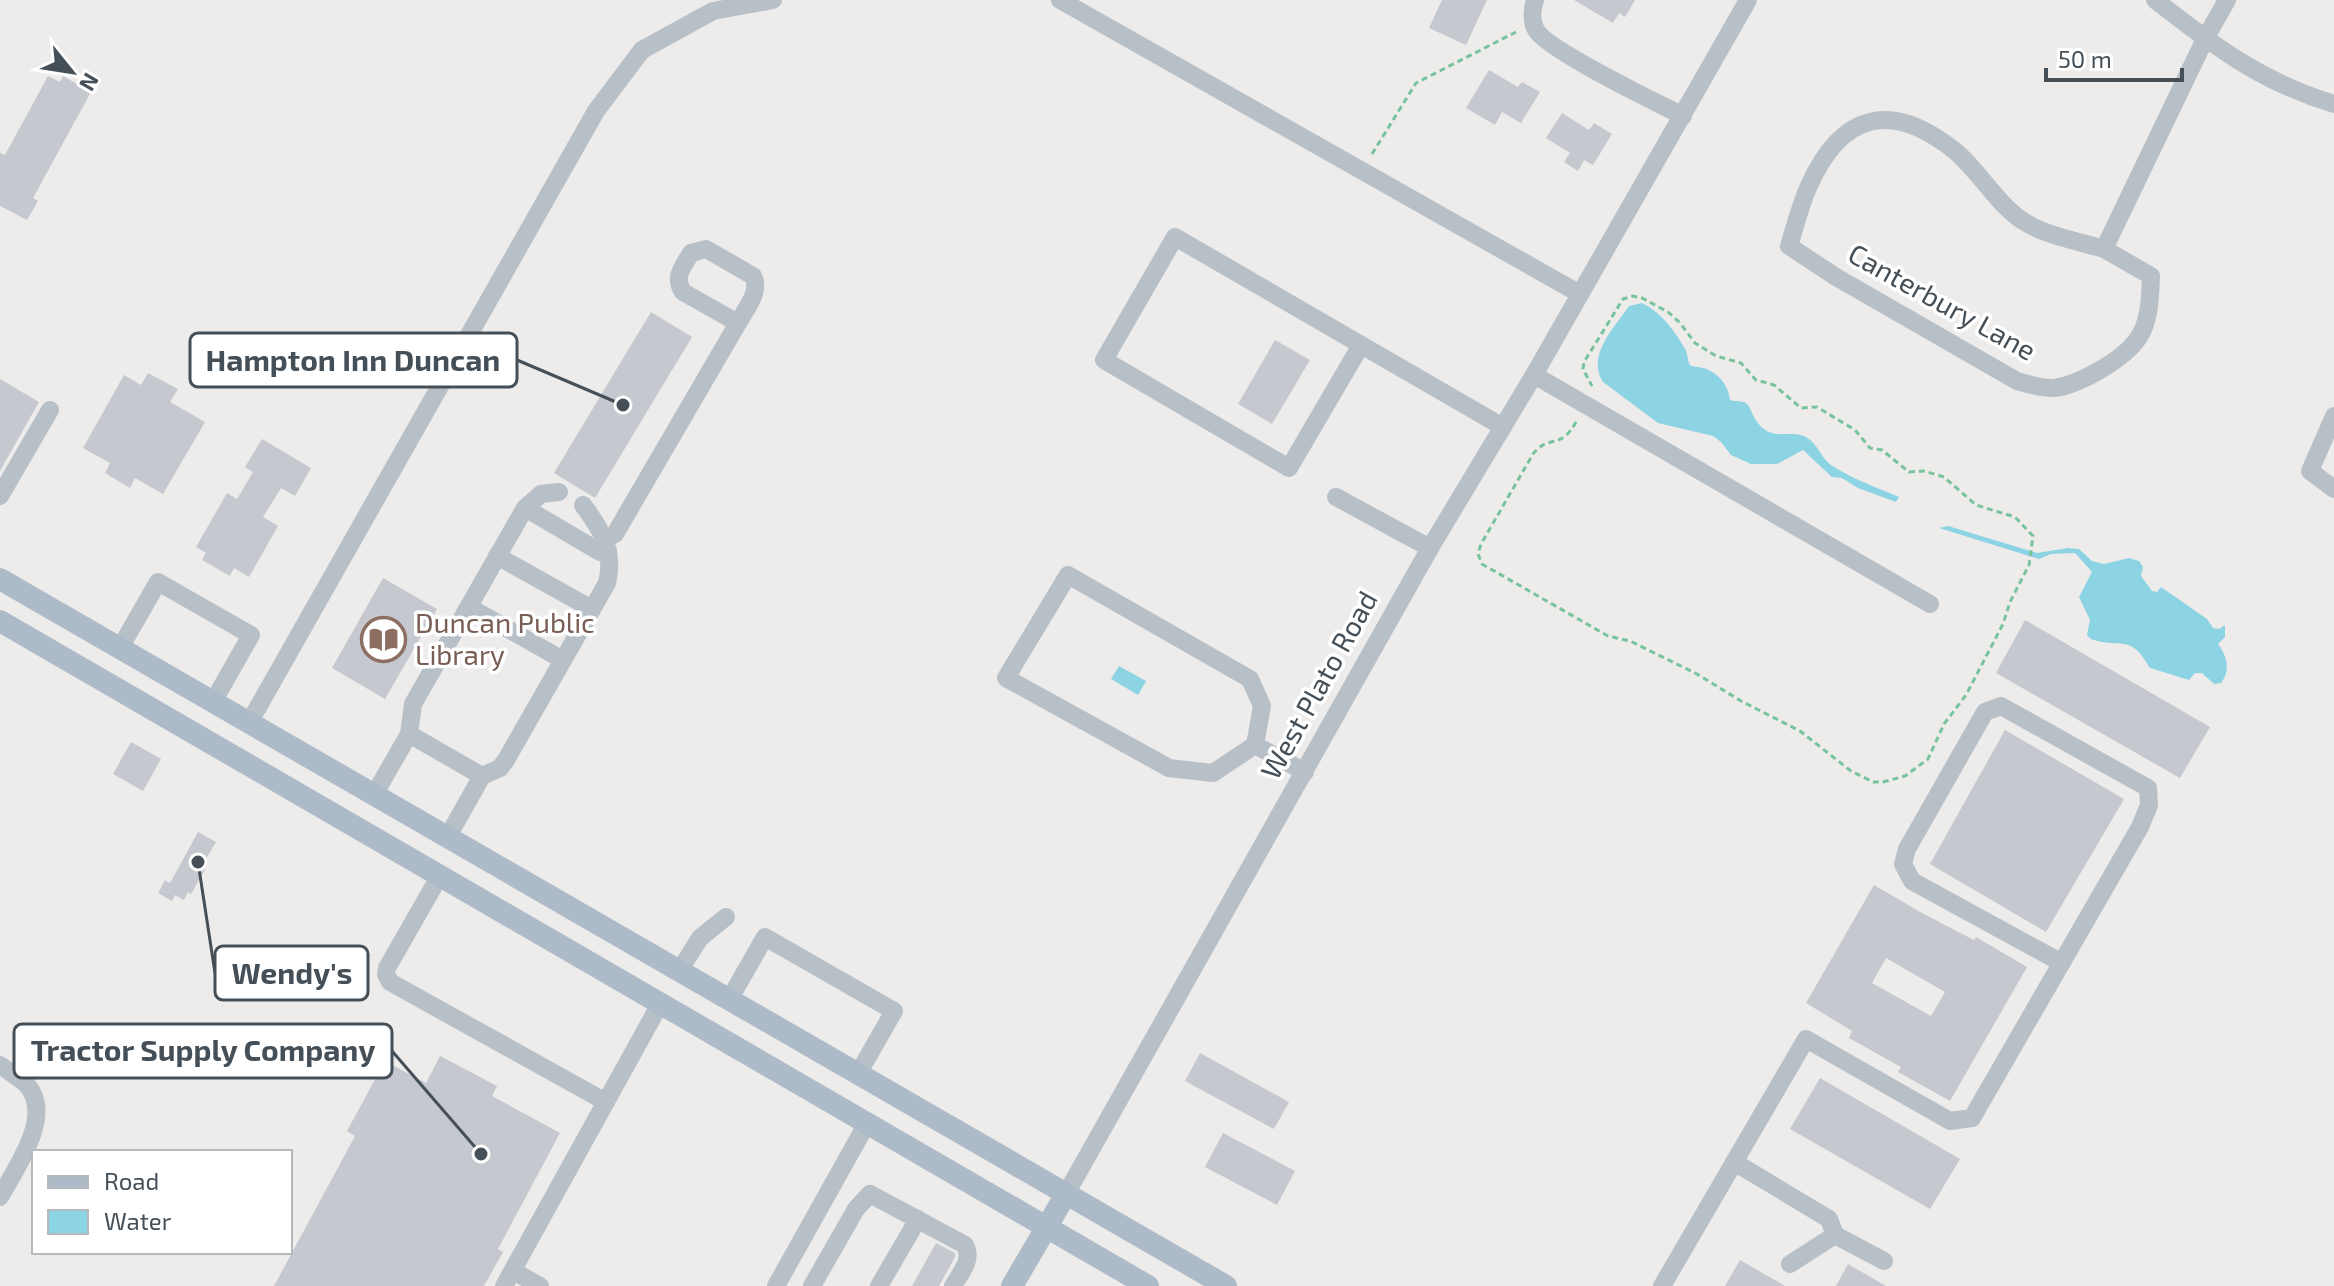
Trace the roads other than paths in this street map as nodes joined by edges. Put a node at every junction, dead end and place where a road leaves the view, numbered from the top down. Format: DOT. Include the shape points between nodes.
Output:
graph roads {
  1 [pos="773,0"];
  2 [pos="1060,0"];
  3 [pos="1535,0"];
  4 [pos="1748,0"];
  5 [pos="2155,0"];
  6 [pos="2227,0"];
  7 [pos="2205,39"];
  8 [pos="2334,104"];
  9 [pos="1683,116"];
  10 [pos="2104,249"];
  11 [pos="1580,294"];
  12 [pos="738,323"];
  13 [pos="1361,345"];
  14 [pos="1534,375"];
  15 [pos="50,410"];
  16 [pos="2334,416"];
  17 [pos="1503,427"];
  18 [pos="2334,489"];
  19 [pos="559,492"];
  20 [pos="0,496"];
  21 [pos="1336,497"];
  22 [pos="583,505"];
  23 [pos="525,508"];
  24 [pos="607,545"];
  25 [pos="1430,548"];
  26 [pos="497,556"];
  27 [pos="0,579"];
  28 [pos="1930,604"];
  29 [pos="469,607"];
  30 [pos="592,609"];
  31 [pos="0,621"];
  32 [pos="120,648"];
  33 [pos="563,660"];
  34 [pos="231,713"];
  35 [pos="409,734"];
  36 [pos="1255,745"];
  37 [pos="212,746"];
  38 [pos="1305,772"];
  39 [pos="482,776"];
  40 [pos="374,795"];
  41 [pos="447,838"];
  42 [pos="439,877"];
  43 [pos="726,917"];
  44 [pos="2062,963"];
  45 [pos="679,971"];
  46 [pos="729,1000"];
  47 [pos="660,1004"];
  48 [pos="0,1065"];
  49 [pos="858,1074"];
  50 [pos="606,1102"];
  51 [pos="866,1125"];
  52 [pos="1734,1162"];
  53 [pos="827,1194"];
  54 [pos="1066,1194"];
  55 [pos="0,1197"];
  56 [pos="856,1209"];
  57 [pos="918,1219"];
  58 [pos="1046,1228"];
  59 [pos="1835,1235"];
  60 [pos="1884,1261"];
  61 [pos="1790,1264"];
  62 [pos="508,1278"];
  63 [pos="540,1286"];
  64 [pos="776,1286"];
  65 [pos="812,1286"];
  66 [pos="879,1286"];
  67 [pos="953,1286"];
  68 [pos="1012,1286"];
  69 [pos="1148,1286"];
  70 [pos="1226,1286"];
  71 [pos="1662,1286"];
  1 -- 34 [label="street" via="713,11 642,50 596,111"];
  2 -- 11 [label="street"];
  3 -- 9 [label="street" via="1535,30 1553,45"];
  4 -- 9 [label="street, West Plato Road"];
  5 -- 7 [label="street"];
  6 -- 7 [label="street"];
  7 -- 8 [label="street" via="2261,76"];
  7 -- 10 [label="street"];
  9 -- 11 [label="street, West Plato Road"];
  10 -- 10 [label="street, Canterbury Lane" via="2024,222 1957,153 1894,118 1859,123 1827,150 1807,188 1789,246 2017,381 2050,388 2070,385 2120,356 2139,339 2148,316 2151,276"];
  11 -- 14 [label="street, West Plato Road"];
  12 -- 12 [label="street" via="756,290 753,276 706,249 691,253 680,273 683,292"];
  12 -- 24 [label="street"];
  13 -- 13 [label="street" via="1289,468 1104,360 1175,237"];
  13 -- 17 [label="street"];
  14 -- 17 [label="street, West Plato Road"];
  14 -- 28 [label="street"];
  15 -- 20 [label="street"];
  16 -- 18 [label="street" via="2310,471"];
  17 -- 25 [label="street, West Plato Road"];
  19 -- 23 [label="street" via="541,494"];
  21 -- 25 [label="street"];
  22 -- 24 [label="street"];
  23 -- 24 [label="street" via="600,552"];
  23 -- 26 [label="street"];
  24 -- 30 [label="street" via="610,572"];
  25 -- 38 [label="street, West Plato Road"];
  26 -- 29 [label="street"];
  26 -- 30 [label="street"];
  27 -- 32 [label="main road"];
  29 -- 33 [label="street"];
  29 -- 35 [label="street" via="413,704"];
  30 -- 33 [label="street"];
  31 -- 37 [label="main road"];
  32 -- 34 [label="main road"];
  32 -- 34 [label="street" via="158,582 251,635"];
  33 -- 39 [label="street" via="500,768"];
  34 -- 37 [label="main road"];
  34 -- 40 [label="main road"];
  35 -- 39 [label="street"];
  35 -- 40 [label="street"];
  36 -- 36 [label="street" via="1213,773 1169,768 1006,678 1068,575 1250,679 1262,706"];
  36 -- 38 [label="street"];
  37 -- 42 [label="main road"];
  38 -- 54 [label="street, West Plato Road"];
  39 -- 41 [label="street"];
  40 -- 41 [label="main road"];
  41 -- 45 [label="main road"];
  42 -- 47 [label="main road"];
  42 -- 50 [label="street" via="387,968 390,982"];
  43 -- 45 [label="street" via="700,938"];
  44 -- 44 [label="street" via="2140,827 2149,805 2148,788 2001,706 1985,712 1903,864 1912,881"];
  44 -- 52 [label="street" via="1972,1118 1950,1121 1806,1039"];
  45 -- 46 [label="main road"];
  45 -- 47 [label="main road"];
  46 -- 49 [label="main road"];
  46 -- 49 [label="street" via="765,937 881,1003 894,1011"];
  47 -- 50 [label="street"];
  47 -- 51 [label="main road"];
  48 -- 55 [label="street" via="27,1085 37,1120"];
  49 -- 54 [label="main road"];
  50 -- 62 [label="street"];
  51 -- 53 [label="street"];
  51 -- 58 [label="main road"];
  52 -- 59 [label="street" via="1829,1219"];
  52 -- 71 [label="street"];
  53 -- 56 [label="street"];
  53 -- 64 [label="street"];
  54 -- 58 [label="main road, West Plato Road"];
  54 -- 70 [label="main road"];
  56 -- 57 [label="street" via="870,1194"];
  56 -- 65 [label="street"];
  57 -- 66 [label="street"];
  57 -- 67 [label="street" via="965,1245 969,1254"];
  58 -- 68 [label="main road, West Plato Road"];
  58 -- 69 [label="main road"];
  59 -- 60 [label="street"];
  59 -- 61 [label="street"];
  62 -- 63 [label="street"];
}
